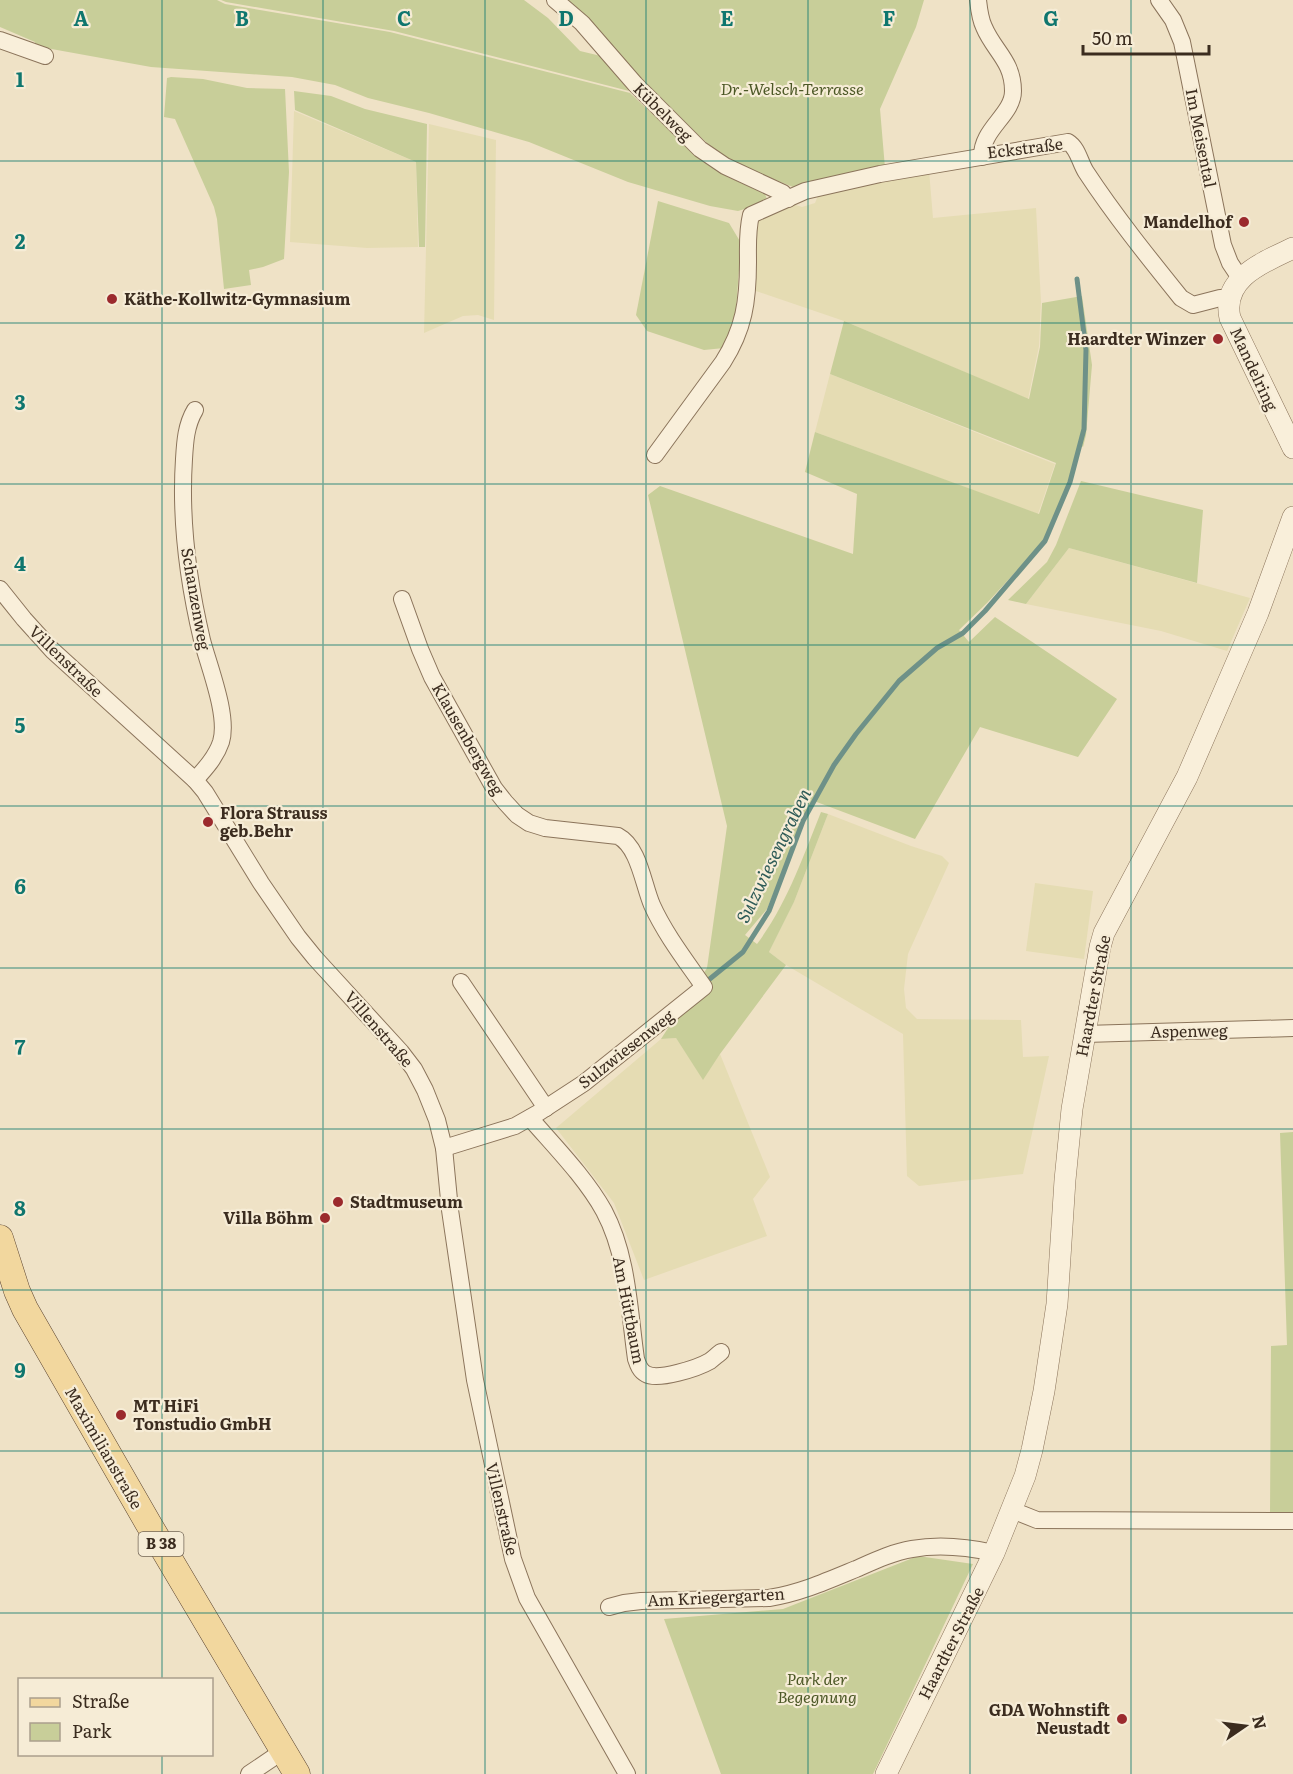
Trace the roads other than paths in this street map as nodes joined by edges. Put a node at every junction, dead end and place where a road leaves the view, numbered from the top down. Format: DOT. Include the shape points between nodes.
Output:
graph roads {
  1 [pos="555,0"];
  2 [pos="978,0"];
  3 [pos="1158,0"];
  4 [pos="0,40"];
  5 [pos="45,56"];
  6 [pos="982,157"];
  7 [pos="788,200"];
  8 [pos="1293,249"];
  9 [pos="1240,278"];
  10 [pos="1229,298"];
  11 [pos="195,410"];
  12 [pos="1293,448"];
  13 [pos="655,455"];
  14 [pos="1293,518"];
  15 [pos="0,589"];
  16 [pos="402,599"];
  17 [pos="195,780"];
  18 [pos="461,982"];
  19 [pos="704,987"];
  20 [pos="1293,1028"];
  21 [pos="1085,1034"];
  22 [pos="546,1108"];
  23 [pos="530,1118"];
  24 [pos="444,1148"];
  25 [pos="0,1238"];
  26 [pos="721,1352"];
  27 [pos="1012,1510"];
  28 [pos="1293,1521"];
  29 [pos="994,1554"];
  30 [pos="609,1607"];
  31 [pos="283,1751"];
  32 [pos="249,1774"];
  33 [pos="297,1774"];
  34 [pos="627,1774"];
  35 [pos="886,1774"];
  1 -- 7 [label="street, Kübelweg" via="582,23 635,84 700,149"];
  2 -- 6 [label="street, Eckstraße" via="984,28 1006,63 1013,87 1010,103 985,138"];
  3 -- 9 [label="street, Im Meisental" via="1173,20 1182,42 1223,245"];
  4 -- 5 [label="street"];
  6 -- 7 [label="street" via="880,174 805,191"];
  6 -- 10 [label="street, Eckstraße" via="1062,141 1071,143 1120,220 1181,298 1193,305"];
  7 -- 13 [label="street" via="751,215 747,292 740,331 723,362"];
  8 -- 9 [label="street"];
  9 -- 10 [label="street"];
  10 -- 12 [label="street, Mandelring" via="1230,318"];
  11 -- 17 [label="street, Schanzenweg" via="185,441 182,485 187,565 219,701 222,734 214,758"];
  14 -- 21 [label="street, Haardter Straße" via="1258,612 1187,777 1104,933"];
  15 -- 17 [label="street, Villenstraße" via="52,650"];
  16 -- 19 [label="street, Klausenbergweg" via="432,676 494,788 529,824 626,840 653,907"];
  17 -- 24 [label="street, Villenstraße" via="298,937 414,1070 437,1120"];
  18 -- 22 [label="street"];
  19 -- 22 [label="street, Sulzwiesenweg" via="593,1076"];
  20 -- 21 [label="street, Aspenweg"];
  21 -- 27 [label="street, Haardter Straße" via="1072,1109 1052,1344 1032,1450"];
  22 -- 23 [label="street, Sulzwiesenweg"];
  23 -- 24 [label="street, Sulzwiesenweg"];
  23 -- 26 [label="street, Am Hüttbaum" via="605,1213 621,1257 640,1371 648,1376 681,1372 709,1362"];
  24 -- 34 [label="street, Villenstraße" via="475,1380 513,1559 527,1599"];
  25 -- 31 [label="main road, Maximilianstraße / B 38" via="25,1309"];
  27 -- 28 [label="street" via="1037,1520"];
  27 -- 29 [label="street, Haardter Straße"];
  29 -- 30 [label="street, Am Kriegergarten" via="948,1546 911,1549 787,1595 641,1601"];
  29 -- 35 [label="street, Haardter Straße"];
  31 -- 32 [label="street"];
  31 -- 33 [label="main road, Maximilianstraße / B 38"];
}
